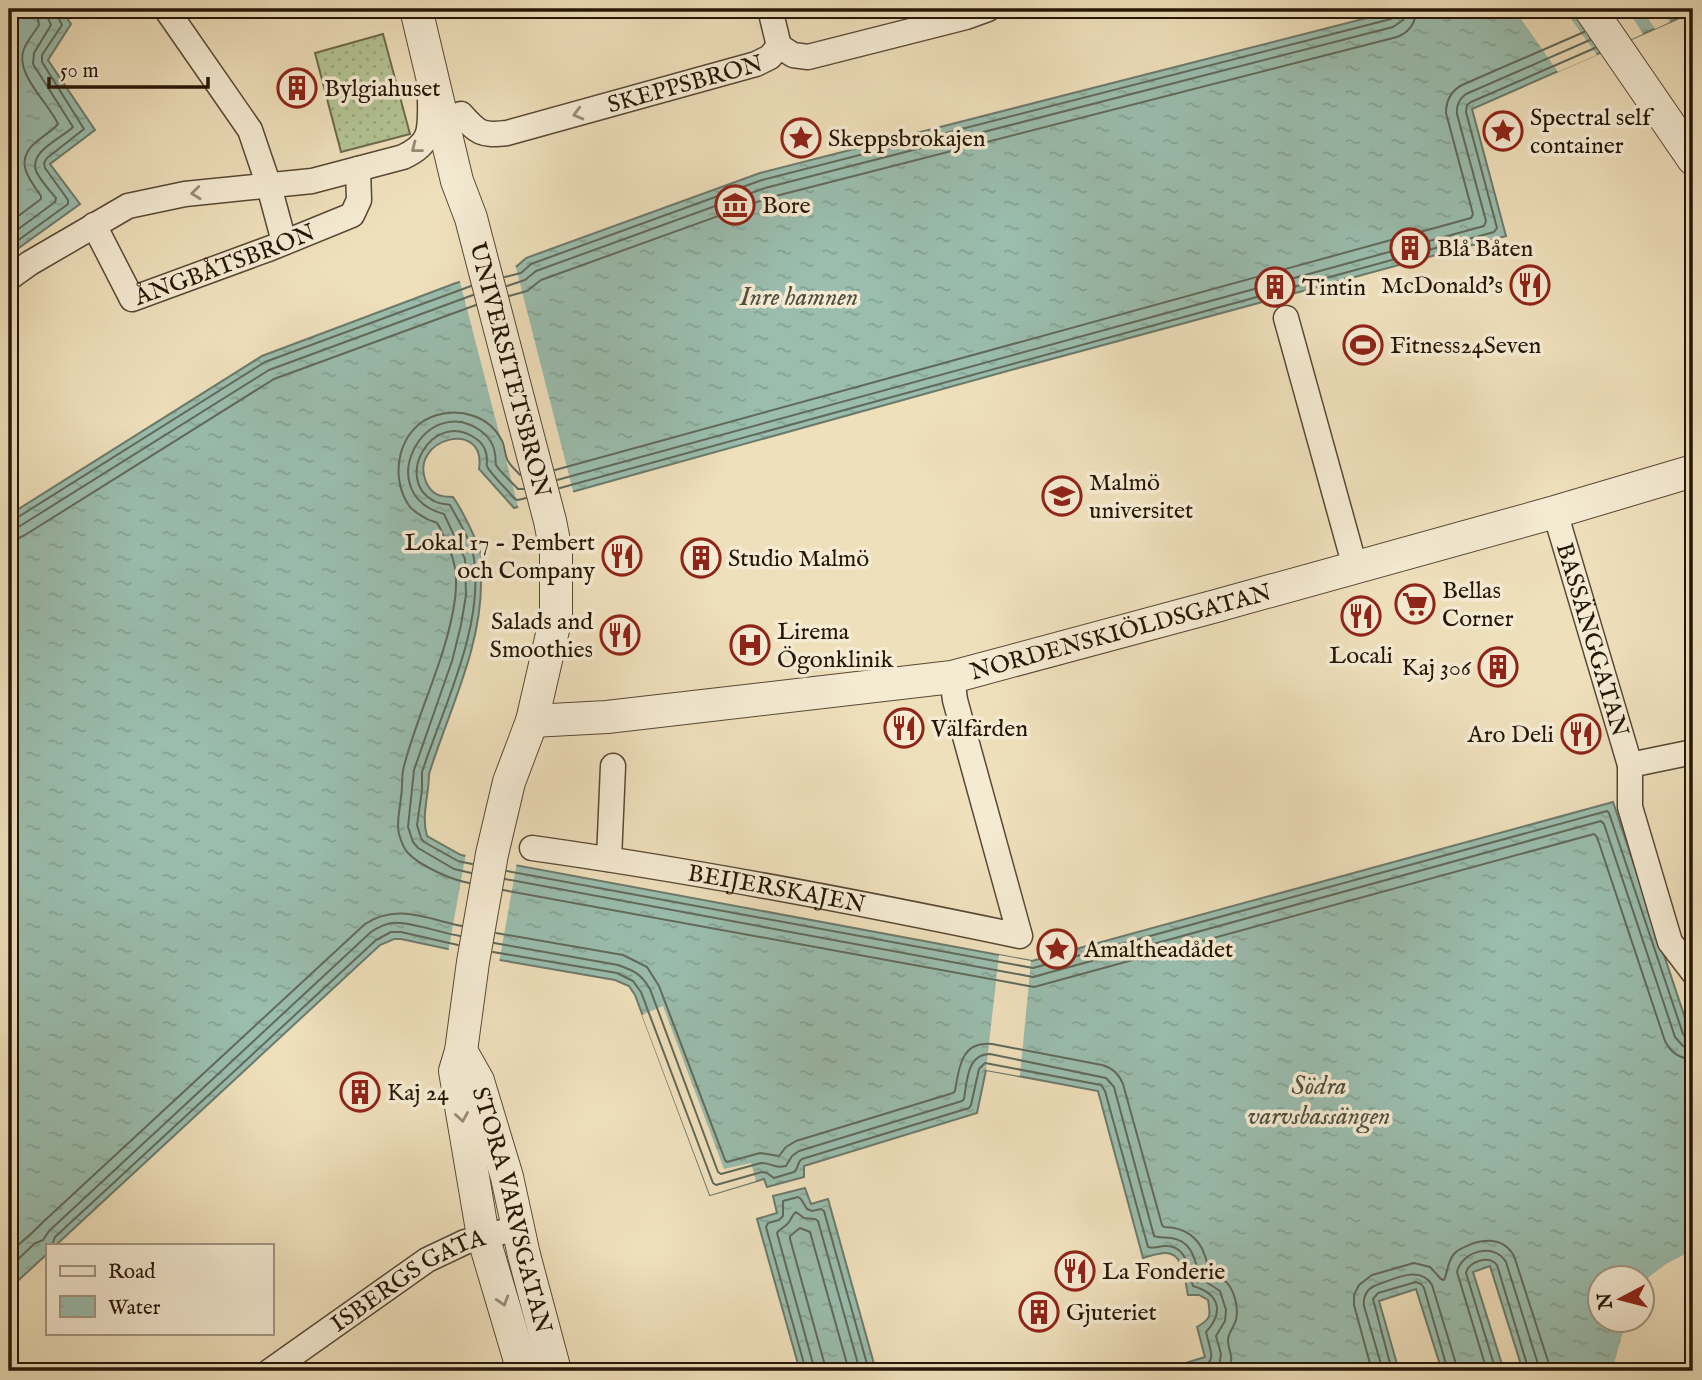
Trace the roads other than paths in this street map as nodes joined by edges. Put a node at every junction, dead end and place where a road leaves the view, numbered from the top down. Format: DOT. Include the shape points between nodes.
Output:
graph roads {
  1 [pos="166,9"];
  2 [pos="416,9"];
  3 [pos="436,9"];
  4 [pos="770,9"];
  5 [pos="988,9"];
  6 [pos="1590,9"];
  7 [pos="1610,9"];
  8 [pos="1623,45"];
  9 [pos="779,46"];
  10 [pos="429,61"];
  11 [pos="461,114"];
  12 [pos="1693,131"];
  13 [pos="1693,159"];
  14 [pos="358,169"];
  15 [pos="269,186"];
  16 [pos="471,218"];
  17 [pos="94,225"];
  18 [pos="284,242"];
  19 [pos="9,278"];
  20 [pos="1286,318"];
  21 [pos="1693,471"];
  22 [pos="1555,512"];
  23 [pos="1355,567"];
  24 [pos="952,677"];
  25 [pos="533,721"];
  26 [pos="1693,752"];
  27 [pos="1630,765"];
  28 [pos="613,766"];
  29 [pos="532,848"];
  30 [pos="610,859"];
  31 [pos="1693,972"];
  32 [pos="461,1051"];
  33 [pos="517,1227"];
  34 [pos="483,1236"];
  35 [pos="270,1371"];
  36 [pos="523,1371"];
  37 [pos="555,1371"];
  1 -- 15 [label="street" via="250,130"];
  2 -- 10 [label="street"];
  3 -- 11 [label="street"];
  4 -- 9 [label="street"];
  5 -- 9 [label="street, SKEPPSBRON" via="808,57"];
  6 -- 8 [label="street"];
  7 -- 8 [label="street"];
  8 -- 12 [label="street"];
  8 -- 13 [label="street"];
  9 -- 11 [label="street, SKEPPSBRON, one-way" via="756,64 507,133 479,131"];
  10 -- 14 [label="street, ÅNGBÅTSBRON, one-way" via="430,121 425,142 403,157"];
  10 -- 16 [label="street" via="457,181"];
  11 -- 16 [label="street" via="476,177"];
  14 -- 15 [label="street, ÅNGBÅTSBRON"];
  14 -- 18 [label="street, ÅNGBÅTSBRON" via="359,200 352,215"];
  15 -- 17 [label="street, ÅNGBÅTSBRON, one-way" via="185,194 128,206"];
  15 -- 18 [label="street"];
  16 -- 25 [label="street, UNIVERSITETSBRON" via="556,551 556,617"];
  17 -- 18 [label="street, ÅNGBÅTSBRON" via="132,299"];
  17 -- 19 [label="street, ÅNGBÅTSBRON"];
  20 -- 23 [label="street"];
  21 -- 22 [label="street, NORDENSKIÖLDSGATAN"];
  22 -- 23 [label="street, NORDENSKIÖLDSGATAN"];
  22 -- 27 [label="street, BASSÄNGGATAN"];
  23 -- 24 [label="street, NORDENSKIÖLDSGATAN"];
  24 -- 25 [label="street, NORDENSKIÖLDSGATAN" via="607,717"];
  24 -- 30 [label="street, BEIJERSKAJEN" via="954,700 1020,936"];
  25 -- 32 [label="street, STORA VARVSGATAN" via="509,782 492,854"];
  26 -- 27 [label="street"];
  27 -- 31 [label="street, BASSÄNGGATAN" via="1630,807 1670,942"];
  28 -- 30 [label="street"];
  29 -- 30 [label="street, BEIJERSKAJEN"];
  32 -- 33 [label="street, STORA VARVSGATAN" via="478,1080"];
  32 -- 34 [label="street, STORA VARVSGATAN, one-way" via="455,1071"];
  33 -- 34 [label="street, ISBERGS GATA"];
  33 -- 37 [label="street, STORA VARVSGATAN"];
  34 -- 35 [label="street, ISBERGS GATA" via="427,1260"];
  34 -- 36 [label="street, STORA VARVSGATAN, one-way"];
}
